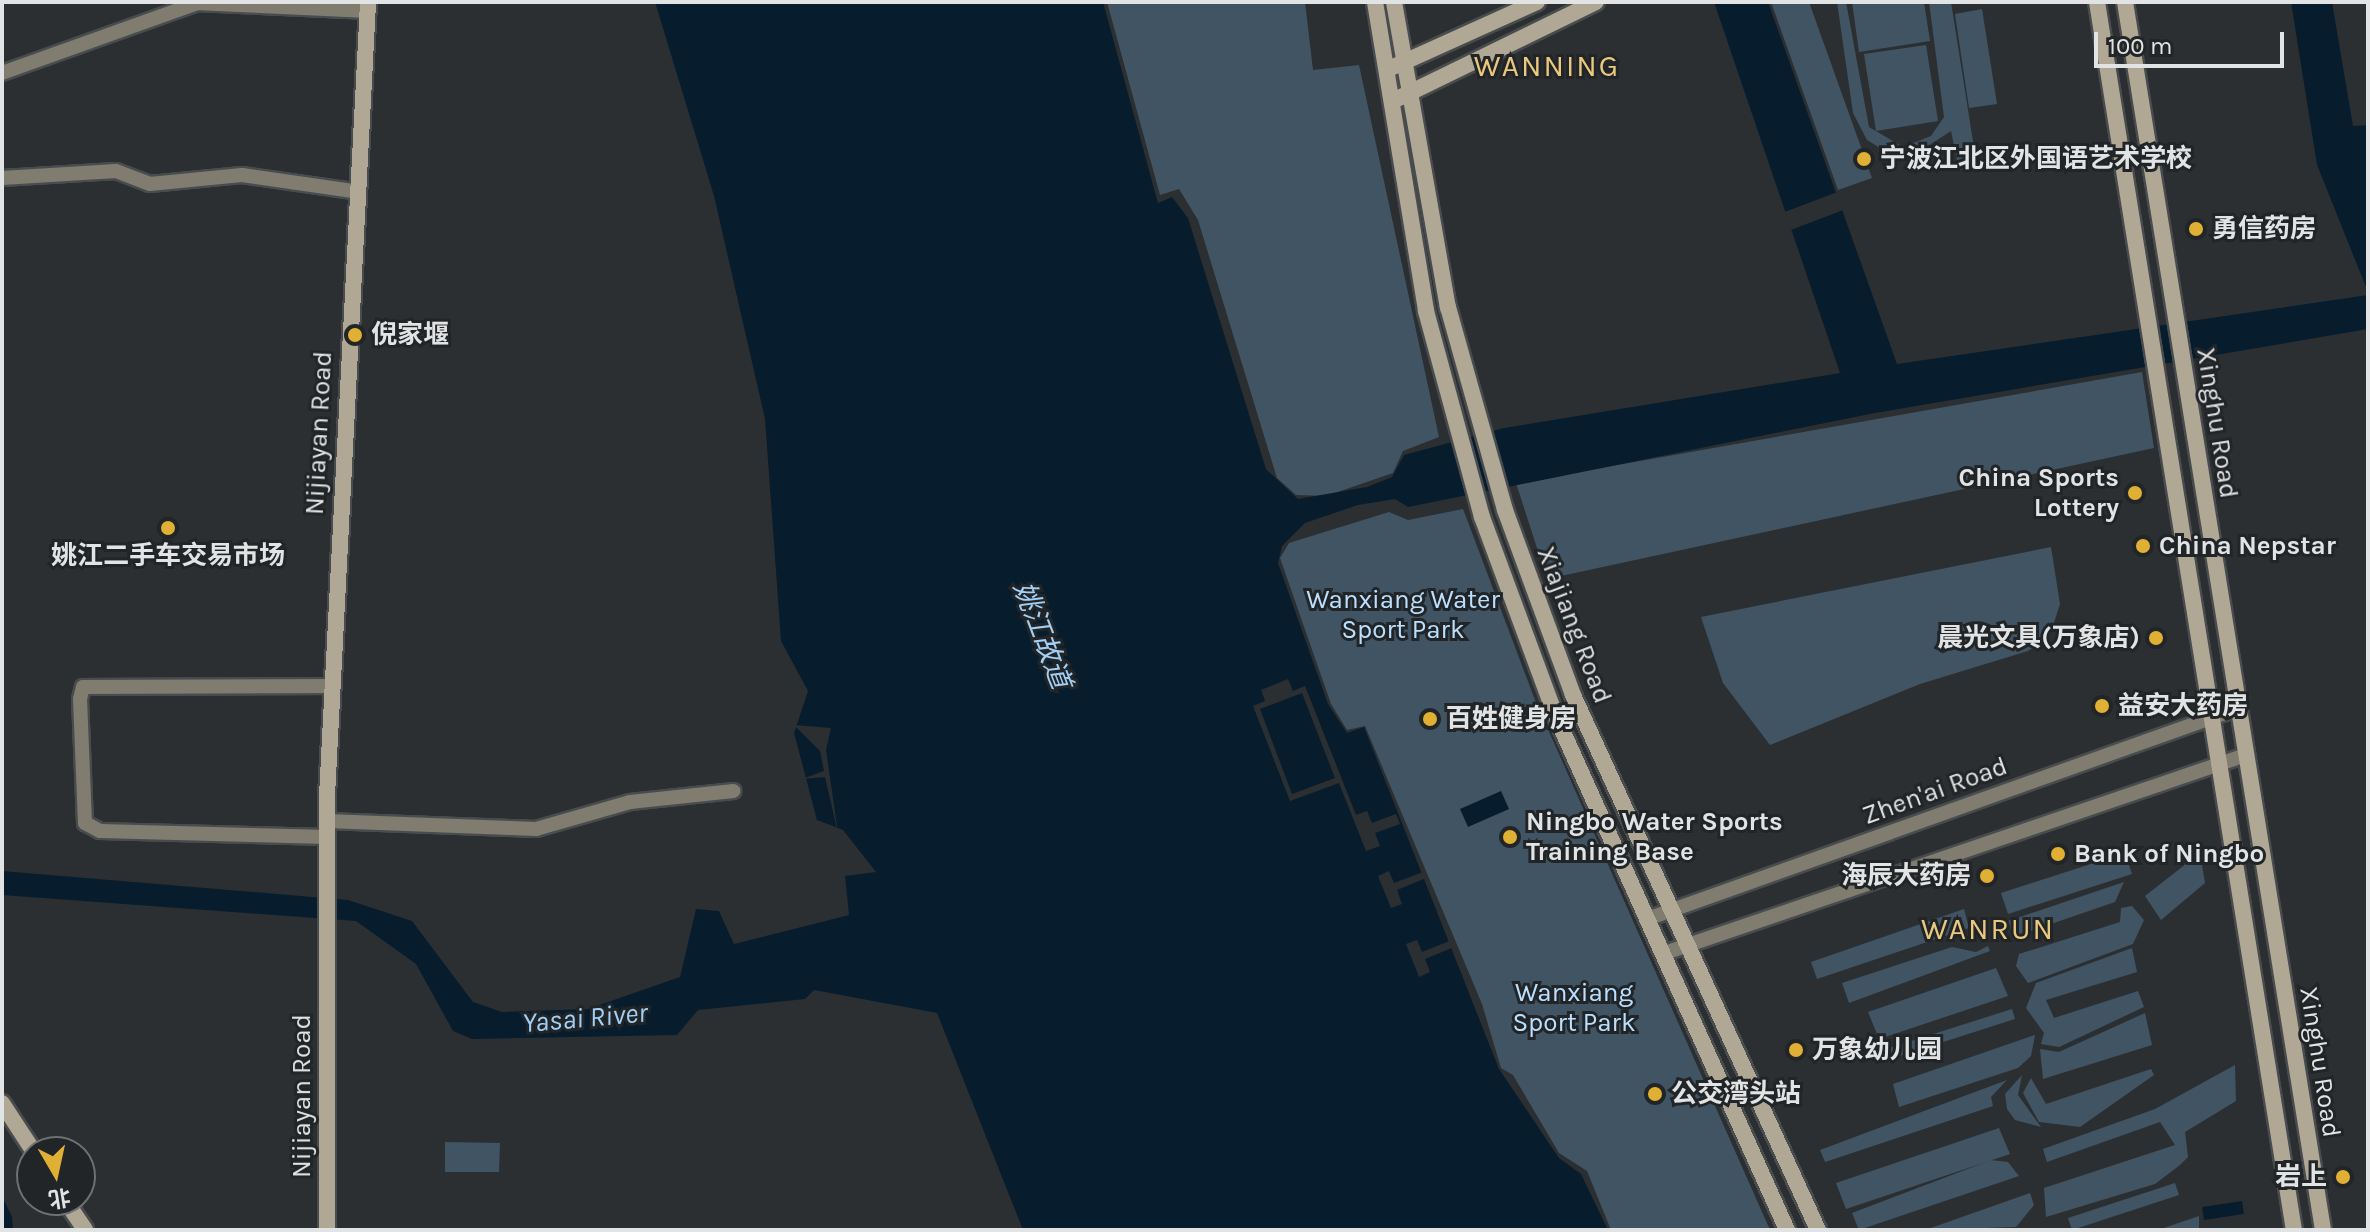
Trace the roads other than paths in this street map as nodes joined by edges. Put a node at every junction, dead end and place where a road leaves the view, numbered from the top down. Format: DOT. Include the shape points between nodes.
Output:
graph roads {
  1 [pos="1375,2"];
  2 [pos="1394,2"];
  3 [pos="1537,2"];
  4 [pos="1596,2"];
  5 [pos="2097,2"];
  6 [pos="2125,2"];
  7 [pos="368,7"];
  8 [pos="1400,64"];
  9 [pos="1383,72"];
  10 [pos="2,73"];
  11 [pos="1406,95"];
  12 [pos="1387,104"];
  13 [pos="2,178"];
  14 [pos="353,191"];
  15 [pos="2230,656"];
  16 [pos="2201,662"];
  17 [pos="332,686"];
  18 [pos="2239,708"];
  19 [pos="2210,718"];
  20 [pos="2246,755"];
  21 [pos="2218,765"];
  22 [pos="733,791"];
  23 [pos="327,829"];
  24 [pos="1670,912"];
  25 [pos="1647,919"];
  26 [pos="1687,946"];
  27 [pos="1662,954"];
  28 [pos="2,1103"];
  29 [pos="24,1136"];
  30 [pos="327,1230"];
  31 [pos="1787,1230"];
  32 [pos="1818,1230"];
  33 [pos="2294,1230"];
  34 [pos="2323,1230"];
  1 -- 9 [label="main road, Xiajiang Road"];
  2 -- 8 [label="main road, Xiajiang Road"];
  3 -- 8 [label="main road"];
  4 -- 11 [label="main road"];
  5 -- 16 [label="main road, Xinghu Road"];
  6 -- 15 [label="main road, Xinghu Road"];
  7 -- 10 [label="street" via="197,3"];
  7 -- 14 [label="main road, Nijiayan Road"];
  8 -- 9 [label="main road"];
  8 -- 11 [label="main road, Xiajiang Road"];
  9 -- 12 [label="main road, Xiajiang Road"];
  11 -- 12 [label="main road"];
  11 -- 24 [label="main road, Xiajiang Road" via="1479,431 1573,695"];
  12 -- 25 [label="main road, Xiajiang Road" via="1456,431 1482,517 1554,712"];
  13 -- 14 [label="street" via="116,171 150,184 242,175"];
  14 -- 17 [label="main road, Nijiayan Road"];
  15 -- 16 [label="main road"];
  15 -- 18 [label="main road, Xinghu Road"];
  16 -- 19 [label="main road, Xinghu Road"];
  17 -- 23 [label="main road, Nijiayan Road"];
  17 -- 23 [label="street" via="83,687 80,699 85,823 100,831"];
  18 -- 19 [label="street, Zhen'ai Road"];
  18 -- 20 [label="main road, Xinghu Road"];
  19 -- 21 [label="main road, Xinghu Road"];
  19 -- 24 [label="street, Zhen'ai Road"];
  20 -- 21 [label="street"];
  20 -- 34 [label="main road, Xinghu Road"];
  21 -- 26 [label="street"];
  21 -- 33 [label="main road, Xinghu Road"];
  22 -- 23 [label="street" via="630,802 536,829"];
  23 -- 30 [label="main road, Nijiayan Road"];
  24 -- 25 [label="street, Zhen'ai Road"];
  24 -- 26 [label="main road, Xiajiang Road"];
  25 -- 27 [label="main road, Xiajiang Road"];
  26 -- 27 [label="street"];
  26 -- 32 [label="main road, Xiajiang Road"];
  27 -- 31 [label="main road, Xiajiang Road"];
  28 -- 29 [label="main road"];
}
